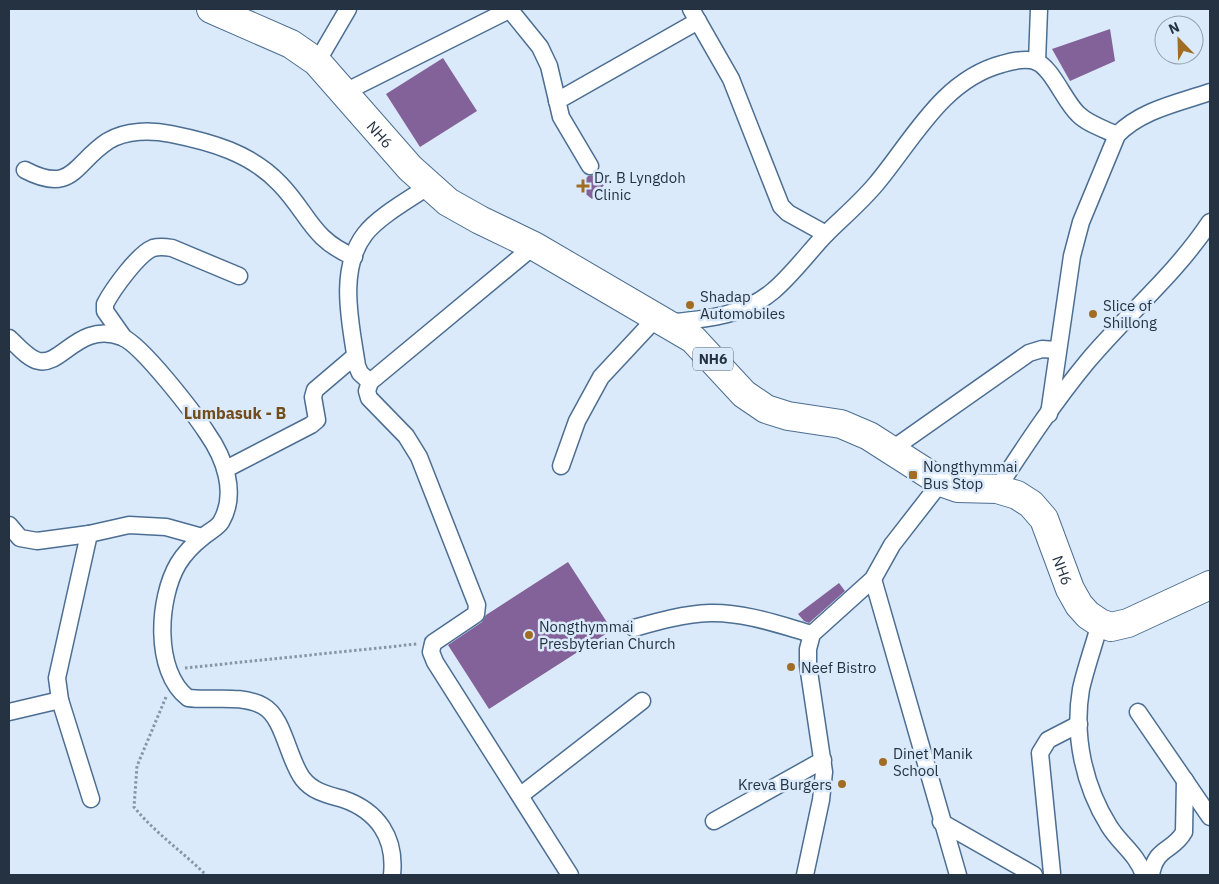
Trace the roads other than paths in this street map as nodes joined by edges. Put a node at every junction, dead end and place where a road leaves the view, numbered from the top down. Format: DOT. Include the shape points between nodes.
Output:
graph roads {
  1 [pos="211,9"];
  2 [pos="348,9"];
  3 [pos="510,9"];
  4 [pos="1039,9"];
  5 [pos="695,15"];
  6 [pos="318,62"];
  7 [pos="1037,62"];
  8 [pos="345,92"];
  9 [pos="1210,92"];
  10 [pos="557,101"];
  11 [pos="1117,135"];
  12 [pos="590,166"];
  13 [pos="25,170"];
  14 [pos="429,186"];
  15 [pos="1210,222"];
  16 [pos="826,234"];
  17 [pos="534,246"];
  18 [pos="354,257"];
  19 [pos="239,276"];
  20 [pos="662,320"];
  21 [pos="9,338"];
  22 [pos="124,338"];
  23 [pos="1058,350"];
  24 [pos="355,356"];
  25 [pos="370,382"];
  26 [pos="1049,414"];
  27 [pos="891,450"];
  28 [pos="561,466"];
  29 [pos="226,469"];
  30 [pos="941,482"];
  31 [pos="997,490"];
  32 [pos="9,525"];
  33 [pos="89,534"];
  34 [pos="202,537"];
  35 [pos="873,579"];
  36 [pos="1210,585"];
  37 [pos="1100,623"];
  38 [pos="634,628"];
  39 [pos="812,634"];
  40 [pos="60,700"];
  41 [pos="642,700"];
  42 [pos="9,712"];
  43 [pos="1138,712"];
  44 [pos="1079,724"];
  45 [pos="823,760"];
  46 [pos="1185,780"];
  47 [pos="521,795"];
  48 [pos="91,800"];
  49 [pos="1210,817"];
  50 [pos="714,821"];
  51 [pos="941,822"];
  52 [pos="1053,874"];
  53 [pos="392,875"];
  54 [pos="571,875"];
  55 [pos="805,875"];
  56 [pos="958,875"];
  57 [pos="1034,875"];
  58 [pos="1144,875"];
  59 [pos="1150,875"];
  1 -- 6 [label="highway, NH6 / NH6" via="291,44"];
  2 -- 6 [label="street"];
  3 -- 8 [label="street"];
  3 -- 10 [label="street" via="540,47 549,66"];
  4 -- 7 [label="street"];
  5 -- 10 [label="street"];
  5 -- 16 [label="street" via="738,95 781,206"];
  6 -- 8 [label="highway, NH6 / NH6"];
  7 -- 11 [label="street" via="1051,75 1079,115"];
  7 -- 16 [label="street" via="1012,61 987,68 947,94 876,184"];
  8 -- 14 [label="highway, NH6 / NH6"];
  9 -- 11 [label="street" via="1141,116"];
  10 -- 12 [label="street" via="568,132"];
  11 -- 23 [label="street" via="1081,222 1072,256"];
  13 -- 18 [label="street" via="42,179 65,177 108,141 125,134 145,131 200,140 238,153 270,173 320,236 334,248"];
  14 -- 17 [label="highway, NH6 / NH6" via="472,216"];
  14 -- 18 [label="street" via="365,234"];
  15 -- 26 [label="street" via="1160,286 1087,362"];
  16 -- 20 [label="street" via="773,291 735,313"];
  17 -- 20 [label="highway, NH6 / NH6"];
  17 -- 25 [label="street"];
  18 -- 24 [label="street" via="348,295"];
  19 -- 22 [label="street" via="172,248 152,248 142,255 105,304 104,311"];
  20 -- 27 [label="highway, NH6 / NH6" via="693,339 744,394 766,409 788,416 841,424"];
  20 -- 28 [label="street" via="601,377 578,421"];
  21 -- 22 [label="street" via="39,361 52,359 86,336 108,334"];
  22 -- 29 [label="street" via="194,414 218,450"];
  23 -- 26 [label="street"];
  23 -- 27 [label="street" via="1042,349 1029,353"];
  24 -- 25 [label="street" via="360,373"];
  24 -- 29 [label="street" via="315,390 317,420"];
  25 -- 47 [label="street" via="369,398 406,436 419,457 477,605 476,614 433,643 431,652"];
  26 -- 31 [label="street"];
  27 -- 30 [label="highway, NH6 / NH6"];
  29 -- 34 [label="street" via="227,505 221,522"];
  30 -- 31 [label="highway, NH6 / NH6" via="958,488"];
  30 -- 35 [label="street" via="897,538"];
  31 -- 37 [label="highway, NH6 / NH6" via="1030,504 1044,519 1070,589 1079,605"];
  32 -- 33 [label="street" via="20,538 37,541"];
  33 -- 34 [label="street" via="129,525 152,525"];
  33 -- 40 [label="street" via="60,658 57,678"];
  34 -- 53 [label="street" via="179,562 164,601 163,654 176,686 188,698 238,699 266,707 282,732 303,779 313,788 368,810 375,818 387,835"];
  35 -- 39 [label="street"];
  35 -- 51 [label="street" via="906,687"];
  36 -- 37 [label="highway" via="1128,623 1111,627"];
  37 -- 44 [label="street" via="1082,689"];
  38 -- 39 [label="street" via="675,617 710,613 750,618"];
  39 -- 45 [label="street" via="808,665"];
  40 -- 42 [label="street"];
  40 -- 48 [label="street"];
  41 -- 47 [label="street"];
  43 -- 46 [label="street"];
  44 -- 52 [label="street" via="1048,740 1040,753"];
  44 -- 58 [label="street" via="1082,757 1097,803 1109,826 1132,852"];
  45 -- 50 [label="street"];
  45 -- 55 [label="street" via="821,800"];
  46 -- 49 [label="street"];
  46 -- 59 [label="street" via="1184,832 1180,839 1159,854"];
  47 -- 54 [label="street"];
  51 -- 56 [label="street"];
  51 -- 57 [label="street"];
}
